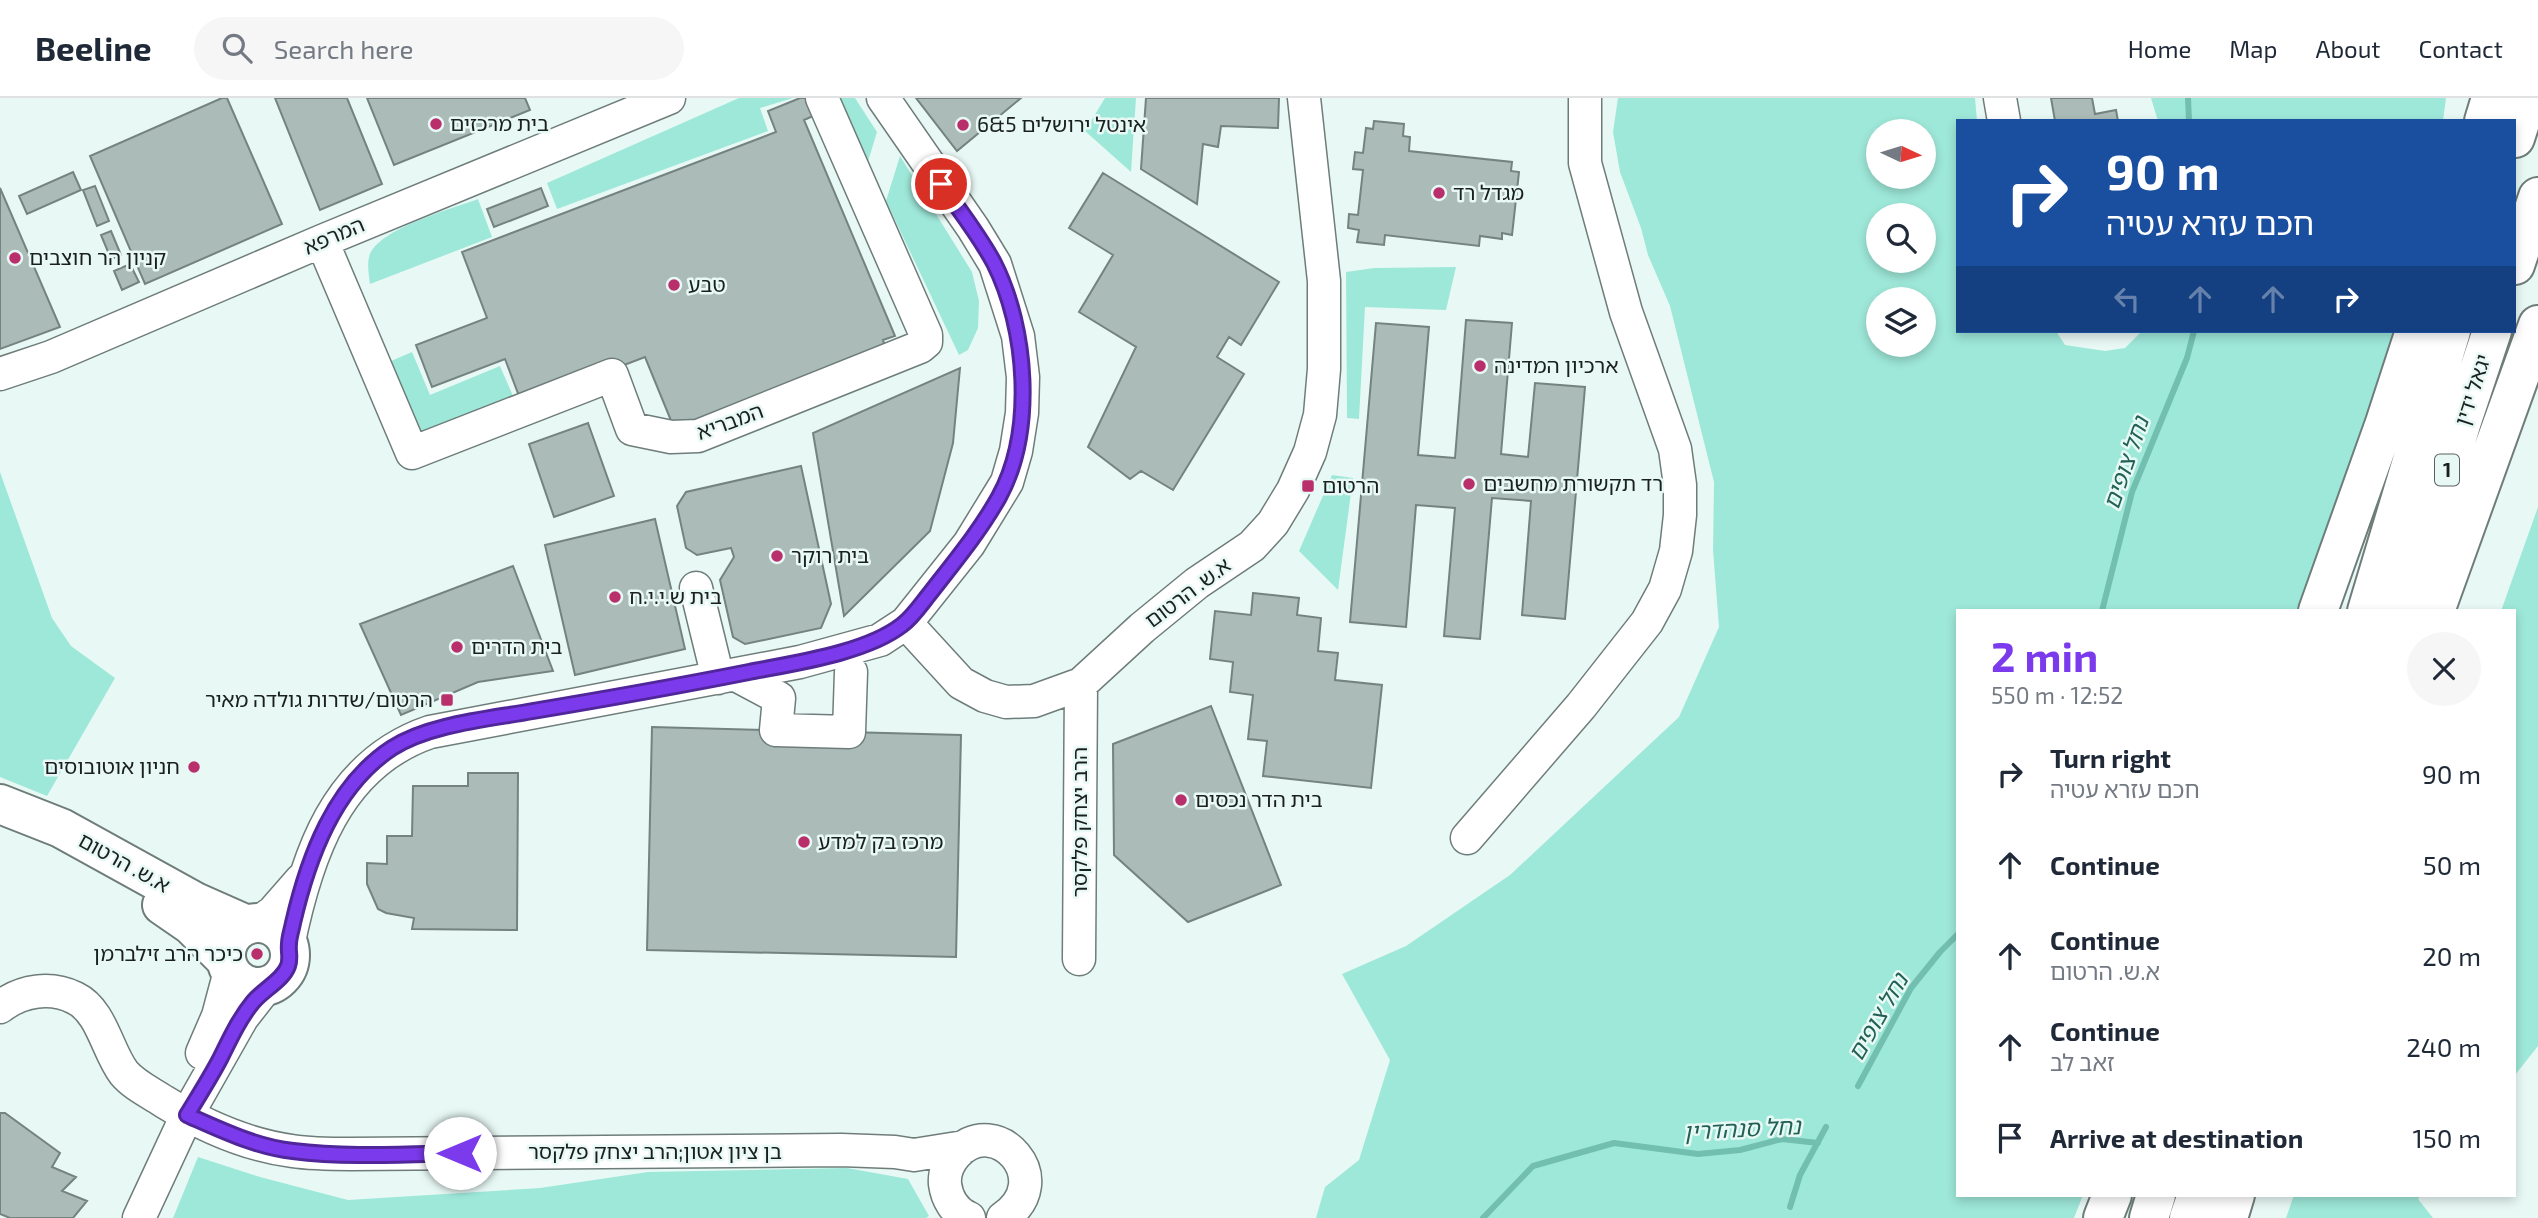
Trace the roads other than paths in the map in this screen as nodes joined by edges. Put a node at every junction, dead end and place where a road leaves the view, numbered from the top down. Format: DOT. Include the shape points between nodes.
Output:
graph roads {
  1 [pos="669,98"];
  2 [pos="822,98"];
  3 [pos="1304,98"];
  4 [pos="1585,98"];
  5 [pos="2000,98"];
  6 [pos="2491,98"];
  7 [pos="2528,98"];
  8 [pos="882,100"];
  9 [pos="2004,119"];
  10 [pos="2485,119"];
  11 [pos="2516,135"];
  12 [pos="2538,197"];
  13 [pos="322,241"];
  14 [pos="2516,262"];
  15 [pos="2538,325"];
  16 [pos="2414,333"];
  17 [pos="2450,333"];
  18 [pos="2492,333"];
  19 [pos="0,374"];
  20 [pos="696,587"];
  21 [pos="2319,609"];
  22 [pos="2368,609"];
  23 [pos="2407,609"];
  24 [pos="2436,609"];
  25 [pos="906,623"];
  26 [pos="851,672"];
  27 [pos="727,676"];
  28 [pos="1080,684"];
  29 [pos="0,804"];
  30 [pos="0,832"];
  31 [pos="1467,838"];
  32 [pos="308,871"];
  33 [pos="253,924"];
  34 [pos="288,946"];
  35 [pos="1079,959"];
  36 [pos="228,966"];
  37 [pos="267,986"];
  38 [pos="0,1007"];
  39 [pos="187,1115"];
  40 [pos="964,1147"];
  41 [pos="914,1155"];
  42 [pos="945,1180"];
  43 [pos="2111,1197"];
  44 [pos="2155,1197"];
  45 [pos="2196,1197"];
  46 [pos="2234,1197"];
  47 [pos="139,1218"];
  48 [pos="969,1218"];
  49 [pos="1003,1218"];
  50 [pos="2103,1218"];
  51 [pos="2149,1218"];
  52 [pos="2189,1218"];
  53 [pos="2228,1218"];
  1 -- 13 [label="street, המרפא"];
  2 -- 13 [label="street, המבריא" via="926,342 698,436 671,437 632,429 612,375 412,453"];
  3 -- 28 [label="street, א.ש. הרטום" via="1326,323 1320,415 1310,452 1273,523 1252,546 1197,583"];
  4 -- 31 [label="street" via="1585,163 1626,312 1675,449 1680,485 1676,551 1665,589 1647,622"];
  5 -- 9 [label="street"];
  6 -- 10 [label="main road"];
  7 -- 11 [label="main road"];
  8 -- 25 [label="street" via="995,264 1017,336 1023,377 1022,414 1007,481 969,544"];
  12 -- 14 [label="main road"];
  13 -- 19 [label="street, המרפא" via="51,357"];
  15 -- 24 [label="main road"];
  16 -- 21 [label="main road"];
  17 -- 22 [label="main road, יגאל ידין / 1"];
  18 -- 23 [label="main road, יגאל ידין / 1"];
  20 -- 27 [label="street"];
  25 -- 27 [label="street" via="880,640"];
  25 -- 28 [label="street, א.ש. הרטום" via="961,683 985,696 1006,702 1034,701"];
  26 -- 27 [label="street" via="849,732 776,730 779,698"];
  27 -- 32 [label="street" via="484,720 408,739 389,750 339,802"];
  28 -- 35 [label="street, הרב יצחק פלקסר"];
  29 -- 33 [label="main road, א.ש. הרטום" via="61,828 195,902"];
  30 -- 36 [label="main road, א.ש. הרטום" via="130,885 191,925"];
  32 -- 33 [label="street" via="288,897"];
  32 -- 34 [label="street"];
  33 -- 34 [label="main road" via="277,930"];
  33 -- 36 [label="main road" via="230,939"];
  34 -- 37 [label="main road" via="290,956 283,975"];
  36 -- 37 [label="main road" via="246,985"];
  36 -- 39 [label="street" via="218,1016 195,1074"];
  37 -- 39 [label="street" via="242,1018"];
  38 -- 39 [label="street, בן ציון אטון;הרב יצחק פלקסר" via="13,998 48,990 79,999 95,1016 127,1077"];
  39 -- 41 [label="street, בן ציון אטון;הרב יצחק פלקסר" via="265,1145 318,1153 841,1150"];
  39 -- 47 [label="street"];
  40 -- 41 [label="street, בן ציון אטון;הרב יצחק פלקסר"];
  40 -- 42 [label="street" via="954,1156"];
  40 -- 49 [label="street, בן ציון אטון;הרב יצחק פלקסר" via="975,1142 1001,1144 1020,1161 1026,1187 1014,1211"];
  41 -- 42 [label="street"];
  42 -- 48 [label="street" via="953,1206"];
  43 -- 50 [label="main road"];
  44 -- 51 [label="main road"];
  45 -- 52 [label="main road"];
  46 -- 53 [label="main road"];
}
